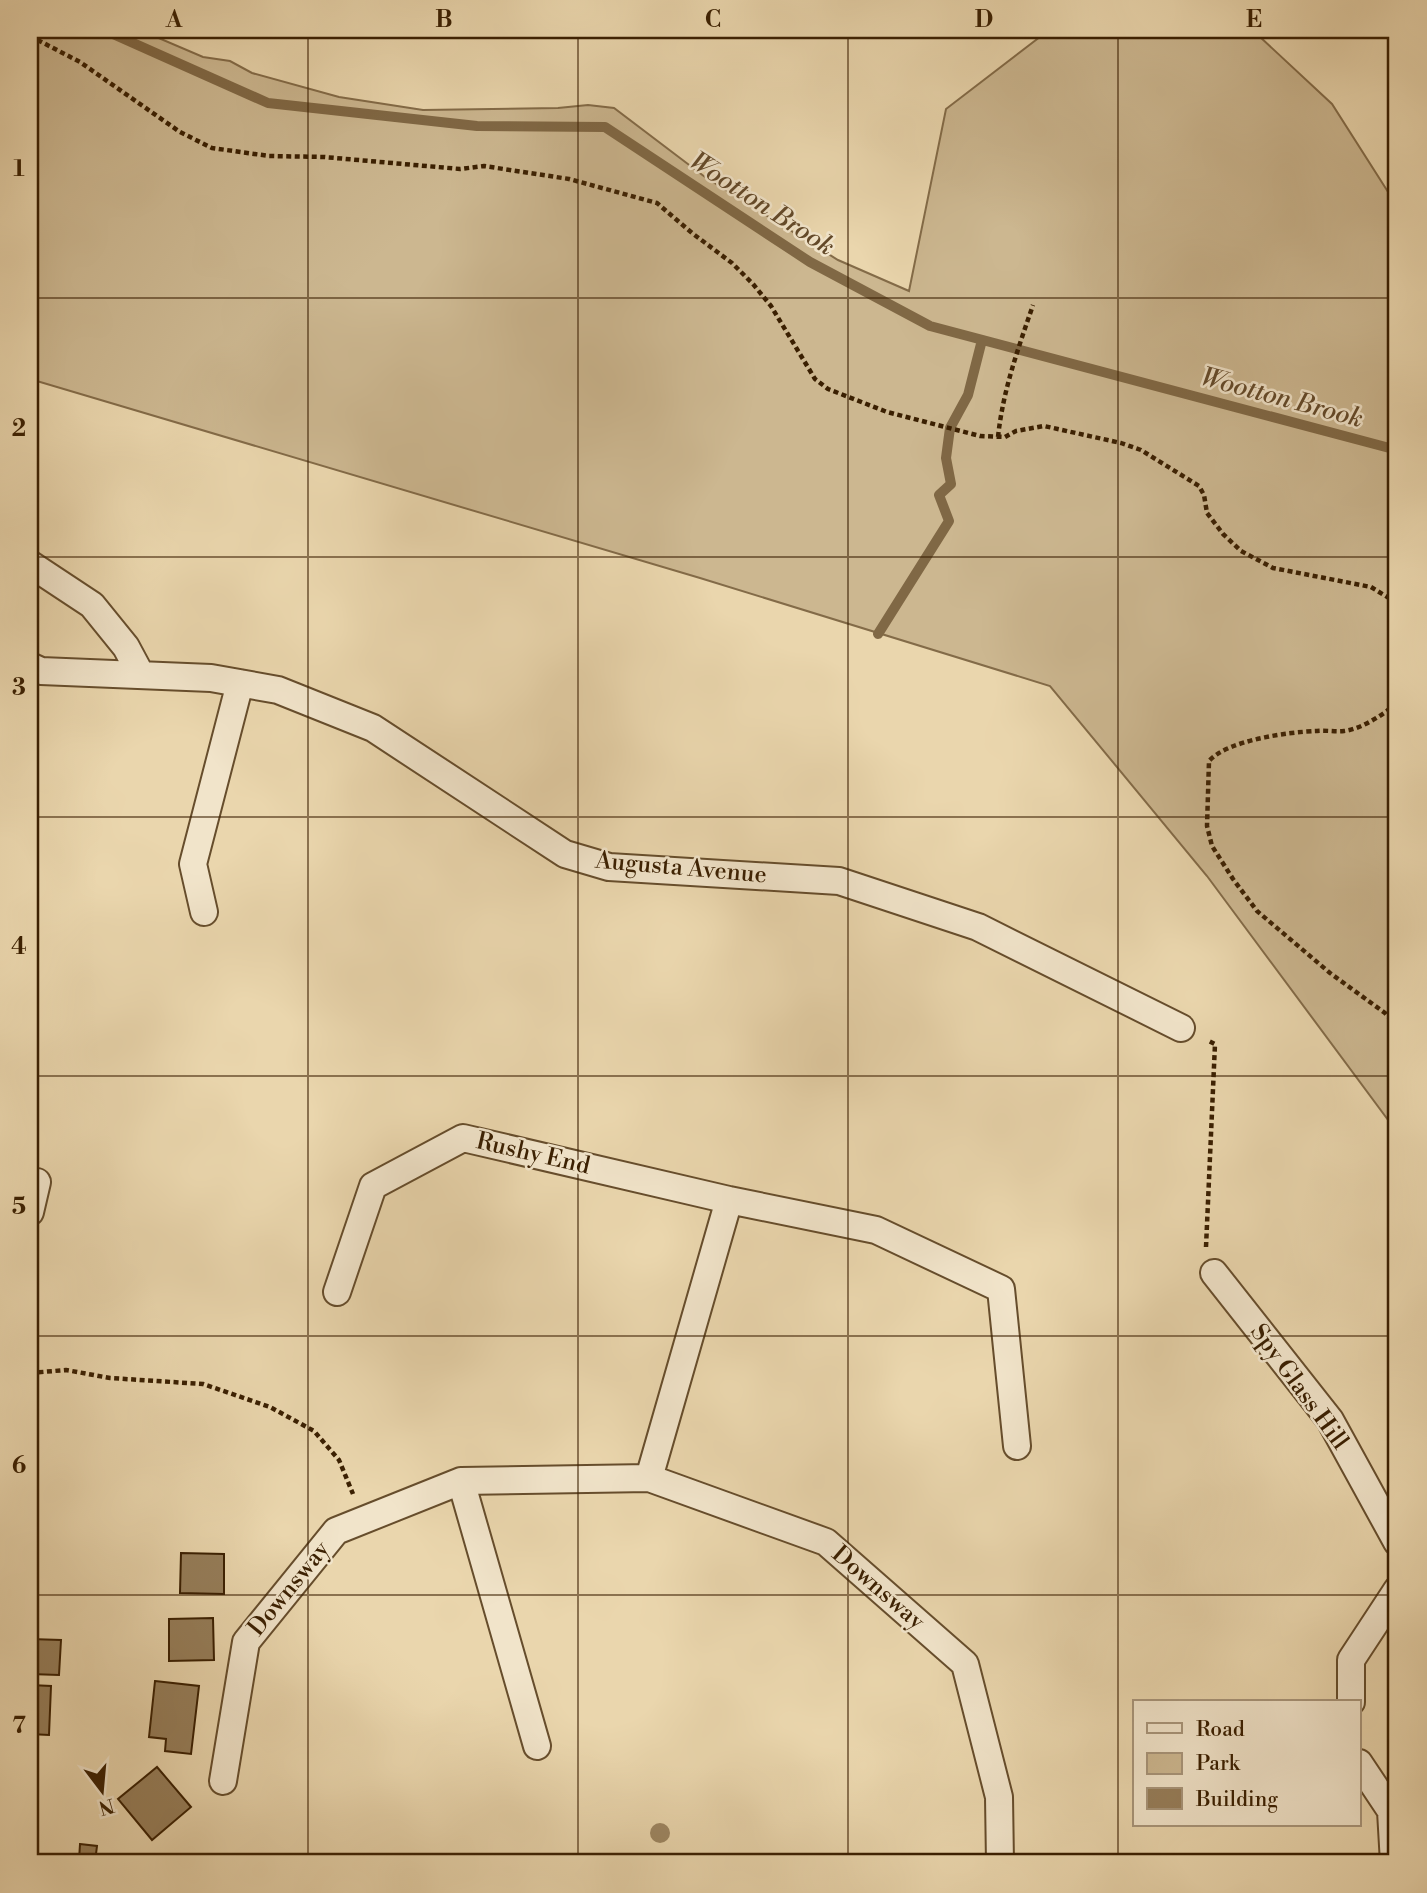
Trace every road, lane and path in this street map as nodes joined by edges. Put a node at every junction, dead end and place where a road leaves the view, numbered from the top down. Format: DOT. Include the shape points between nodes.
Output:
graph roads {
  1 [pos="30,36"];
  2 [pos="1033,305"];
  3 [pos="998,437"];
  4 [pos="30,564"];
  5 [pos="1397,603"];
  6 [pos="30,666"];
  7 [pos="141,675"];
  8 [pos="240,683"];
  9 [pos="1397,703"];
  10 [pos="204,912"];
  11 [pos="1397,1027"];
  12 [pos="1181,1028"];
  13 [pos="37,1182"];
  14 [pos="729,1199"];
  15 [pos="30,1212"];
  16 [pos="1214,1273"];
  17 [pos="338,1292"];
  18 [pos="30,1373"];
  19 [pos="1017,1446"];
  20 [pos="649,1478"];
  21 [pos="461,1481"];
  22 [pos="364,1520"];
  23 [pos="1397,1542"];
  24 [pos="1397,1590"];
  25 [pos="1351,1700"];
  26 [pos="537,1746"];
  27 [pos="1360,1764"];
  28 [pos="223,1781"];
  29 [pos="1000,1863"];
  30 [pos="1394,1863"];
  1 -- 3 [label="path" via="80,62 180,132 212,148 460,169 484,166 569,179 657,203 753,284 815,379 828,389 887,412"];
  2 -- 3 [label="path" via="1012,364"];
  3 -- 5 [label="path" via="1044,426 1141,450 1199,486 1207,513 1241,551 1273,568 1371,587"];
  4 -- 7 [label="street" via="92,606 126,647"];
  6 -- 7 [label="street, Augusta Avenue" via="41,671"];
  7 -- 8 [label="street, Augusta Avenue"];
  8 -- 10 [label="street" via="193,864"];
  8 -- 12 [label="street, Augusta Avenue" via="278,690 373,728 565,854 609,867 839,881 978,927"];
  9 -- 11 [label="path" via="1347,731 1282,734 1218,751 1209,761 1207,826 1217,854 1257,911"];
  12 -- 16 [label="path" via="1215,1044 1206,1248"];
  13 -- 15 [label="street"];
  14 -- 17 [label="street, Rushy End" via="463,1138 373,1186"];
  14 -- 19 [label="street, Rushy End" via="876,1230 1001,1289"];
  14 -- 20 [label="street"];
  16 -- 23 [label="street, Spy Glass Hill" via="1330,1420"];
  18 -- 22 [label="path" via="66,1370 203,1384 270,1408 314,1431 339,1460"];
  20 -- 21 [label="street, Downsway"];
  20 -- 29 [label="street, Downsway" via="826,1542 965,1664 999,1797"];
  21 -- 22 [label="street, Downsway"];
  21 -- 26 [label="street"];
  22 -- 28 [label="street, Downsway" via="336,1531 246,1642"];
  24 -- 25 [label="street" via="1351,1660"];
  27 -- 30 [label="street" via="1391,1811"];
}
